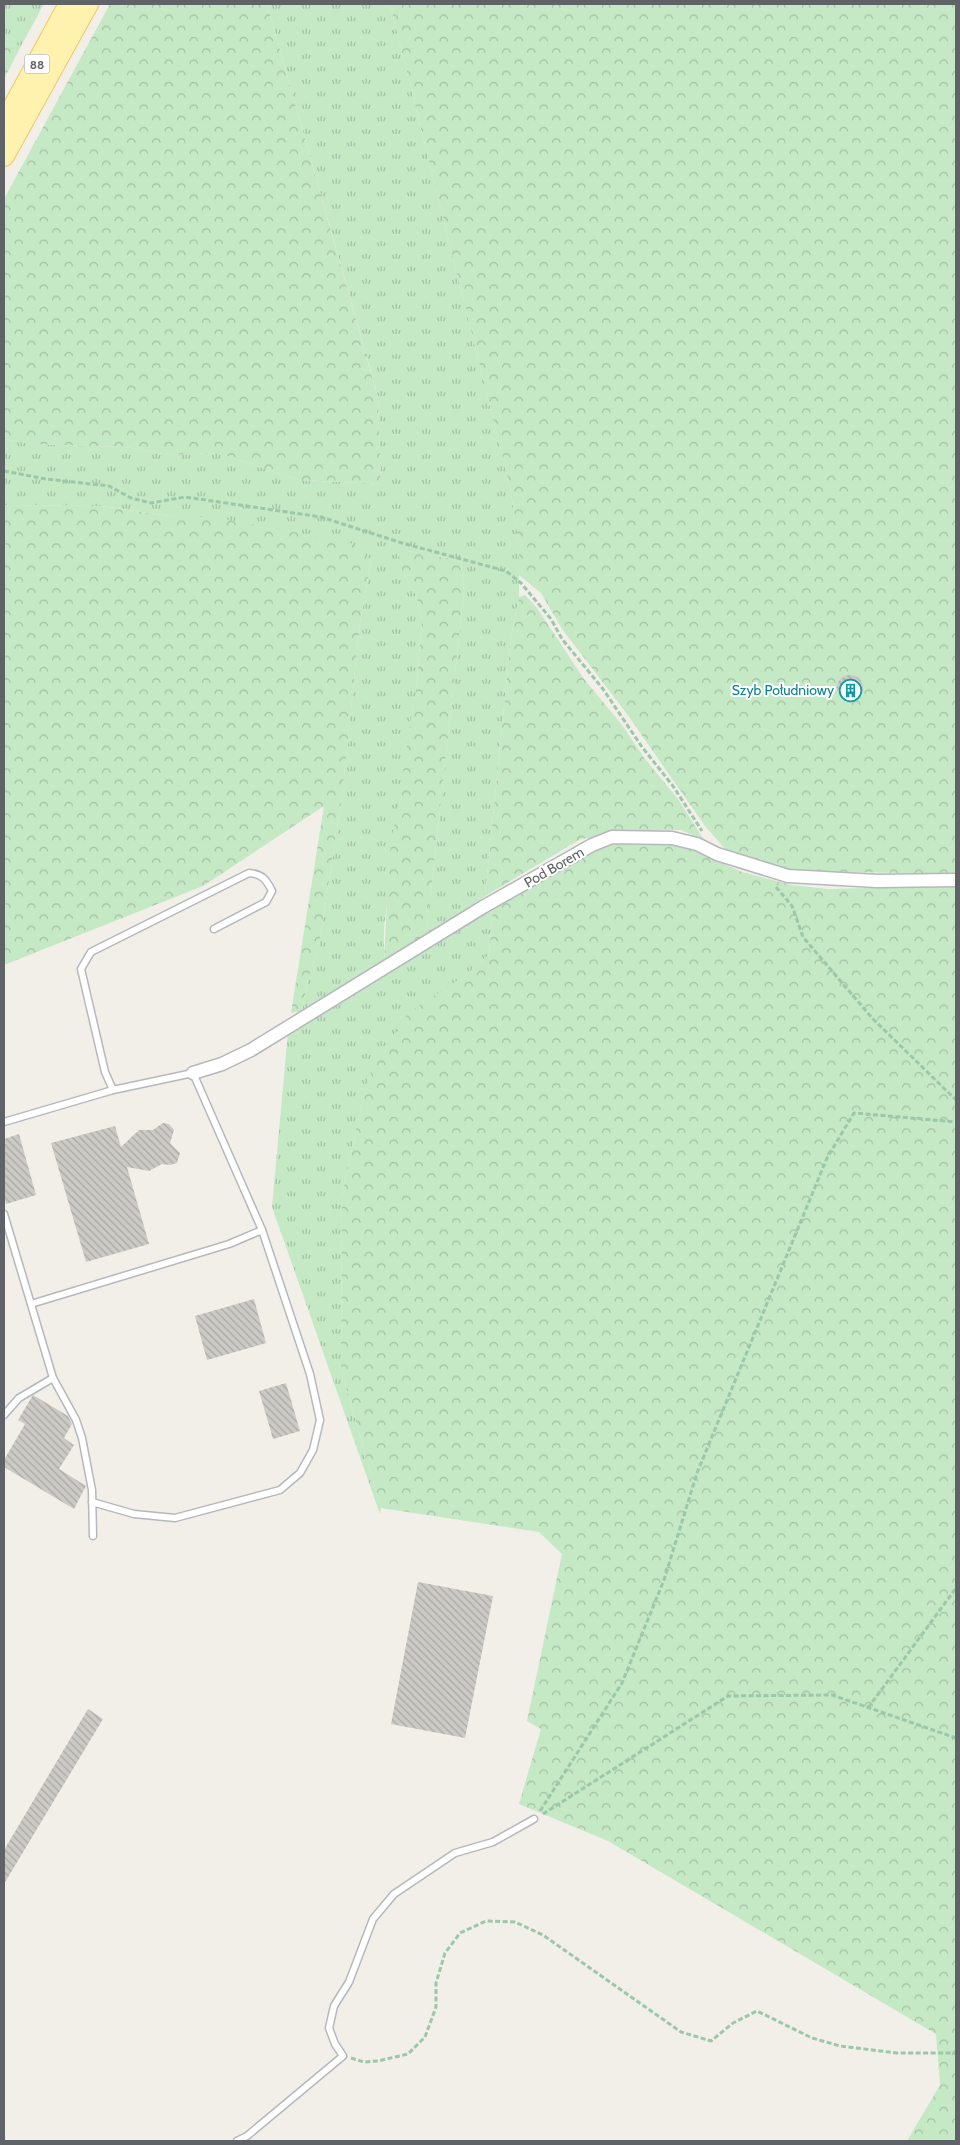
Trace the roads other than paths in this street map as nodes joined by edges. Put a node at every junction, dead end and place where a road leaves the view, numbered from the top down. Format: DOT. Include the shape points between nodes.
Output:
graph roads {
  1 [pos="70,4"];
  2 [pos="88,4"];
  3 [pos="4,124"];
  4 [pos="4,156"];
  5 [pos="956,880"];
  6 [pos="214,929"];
  7 [pos="193,1073"];
  8 [pos="113,1090"];
  9 [pos="4,1122"];
  10 [pos="4,1214"];
  11 [pos="262,1230"];
  12 [pos="31,1304"];
  13 [pos="53,1378"];
  14 [pos="4,1415"];
  15 [pos="92,1502"];
  16 [pos="93,1536"];
  17 [pos="534,1820"];
  18 [pos="237,2141"];
  1 -- 3 [label="main road, 88"];
  2 -- 4 [label="main road, 88"];
  5 -- 7 [label="street, Pod Borem" via="877,881 788,876 672,838 612,837 592,845 483,907 251,1050"];
  6 -- 8 [label="lane" via="266,902 272,891 267,881 259,874 249,873 91,952 81,969 104,1072"];
  7 -- 8 [label="lane"];
  7 -- 11 [label="lane"];
  8 -- 9 [label="lane"];
  10 -- 12 [label="lane"];
  11 -- 12 [label="lane" via="229,1244"];
  11 -- 15 [label="lane" via="310,1374 320,1420 313,1450 300,1473 280,1490 175,1518 134,1514"];
  12 -- 13 [label="lane"];
  13 -- 14 [label="lane" via="19,1398"];
  13 -- 15 [label="lane" via="82,1438"];
  15 -- 16 [label="lane"];
  17 -- 18 [label="lane" via="493,1842 455,1853 394,1894 373,1919 349,1982 334,2006 329,2028 343,2056"];
}
